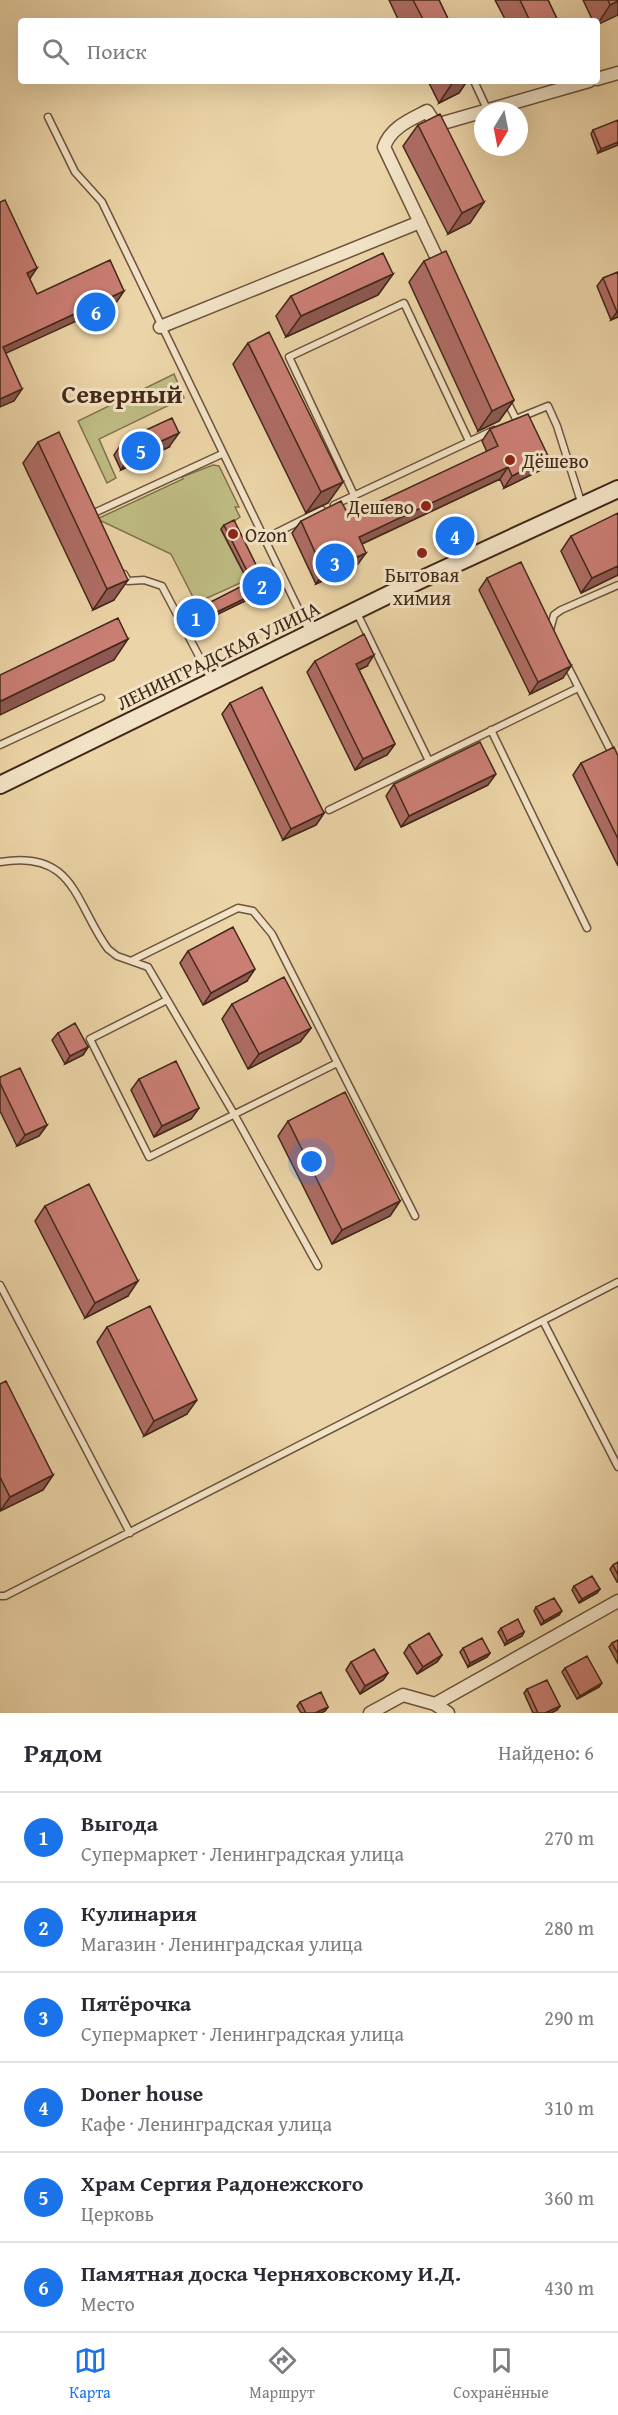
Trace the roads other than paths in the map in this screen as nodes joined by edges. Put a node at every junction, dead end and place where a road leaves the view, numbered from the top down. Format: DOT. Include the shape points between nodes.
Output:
graph roads {
  1 [pos="618,73"];
  2 [pos="600,78"];
  3 [pos="475,84"];
  4 [pos="573,84"];
  5 [pos="484,102"];
  6 [pos="511,102"];
  7 [pos="474,113"];
  8 [pos="48,117"];
  9 [pos="420,222"];
  10 [pos="447,278"];
  11 [pos="160,327"];
  12 [pos="506,398"];
  13 [pos="516,419"];
  14 [pos="506,424"];
  15 [pos="497,428"];
  16 [pos="469,441"];
  17 [pos="222,454"];
  18 [pos="618,489"];
  19 [pos="354,495"];
  20 [pos="89,503"];
  21 [pos="583,506"];
  22 [pos="94,513"];
  23 [pos="99,523"];
  24 [pos="264,539"];
  25 [pos="118,562"];
  26 [pos="618,585"];
  27 [pos="355,611"];
  28 [pos="310,633"];
  29 [pos="552,635"];
  30 [pos="562,656"];
  31 [pos="213,683"];
  32 [pos="578,688"];
  33 [pos="101,698"];
  34 [pos="491,730"];
  35 [pos="0,745"];
  36 [pos="429,761"];
  37 [pos="618,765"];
  38 [pos="0,785"];
  39 [pos="329,810"];
  40 [pos="0,862"];
  41 [pos="587,928"];
  42 [pos="132,960"];
  43 [pos="167,1000"];
  44 [pos="337,1064"];
  45 [pos="234,1114"];
  46 [pos="415,1216"];
  47 [pos="318,1266"];
  48 [pos="618,1282"];
  49 [pos="0,1285"];
  50 [pos="543,1321"];
  51 [pos="618,1467"];
  52 [pos="130,1533"];
  53 [pos="0,1596"];
  54 [pos="618,1600"];
  55 [pos="435,1704"];
  56 [pos="370,1713"];
  57 [pos="448,1713"];
  1 -- 2 [label="street"];
  3 -- 5 [label="lane"];
  4 -- 6 [label="street"];
  7 -- 9 [label="street" via="436,125 427,111 388,136 384,147"];
  8 -- 11 [label="lane" via="75,172 102,202"];
  9 -- 10 [label="street"];
  9 -- 11 [label="street"];
  11 -- 17 [label="lane"];
  12 -- 13 [label="lane"];
  13 -- 14 [label="lane"];
  13 -- 21 [label="lane" via="548,406"];
  15 -- 16 [label="lane"];
  16 -- 19 [label="lane"];
  16 -- 19 [label="lane" via="404,303 289,357"];
  17 -- 22 [label="lane"];
  17 -- 24 [label="lane"];
  18 -- 21 [label="street, ЛЕНИНГРАДСКАЯ УЛИЦА"];
  19 -- 24 [label="lane"];
  20 -- 22 [label="lane"];
  21 -- 27 [label="street, ЛЕНИНГРАДСКАЯ УЛИЦА"];
  22 -- 23 [label="lane"];
  24 -- 28 [label="lane"];
  25 -- 31 [label="lane" via="128,581 144,580 162,586"];
  26 -- 29 [label="lane" via="554,615"];
  27 -- 28 [label="street, ЛЕНИНГРАДСКАЯ УЛИЦА"];
  27 -- 36 [label="lane"];
  28 -- 31 [label="street, ЛЕНИНГРАДСКАЯ УЛИЦА"];
  30 -- 32 [label="lane"];
  31 -- 38 [label="street, ЛЕНИНГРАДСКАЯ УЛИЦА"];
  32 -- 34 [label="lane"];
  32 -- 37 [label="lane"];
  33 -- 35 [label="lane"];
  34 -- 36 [label="lane"];
  34 -- 41 [label="lane"];
  36 -- 39 [label="lane"];
  40 -- 42 [label="lane" via="18,859 57,871 76,889 108,949"];
  42 -- 43 [label="lane" via="148,967"];
  42 -- 44 [label="lane" via="238,908 253,911 272,934"];
  43 -- 45 [label="lane"];
  43 -- 45 [label="lane" via="90,1039 149,1156"];
  44 -- 45 [label="lane"];
  44 -- 46 [label="lane"];
  45 -- 47 [label="lane"];
  48 -- 50 [label="lane"];
  49 -- 52 [label="lane"];
  50 -- 51 [label="lane"];
  50 -- 52 [label="lane"];
  52 -- 53 [label="lane"];
  54 -- 55 [label="street"];
  55 -- 56 [label="street" via="403,1695"];
  55 -- 57 [label="street"];
}
